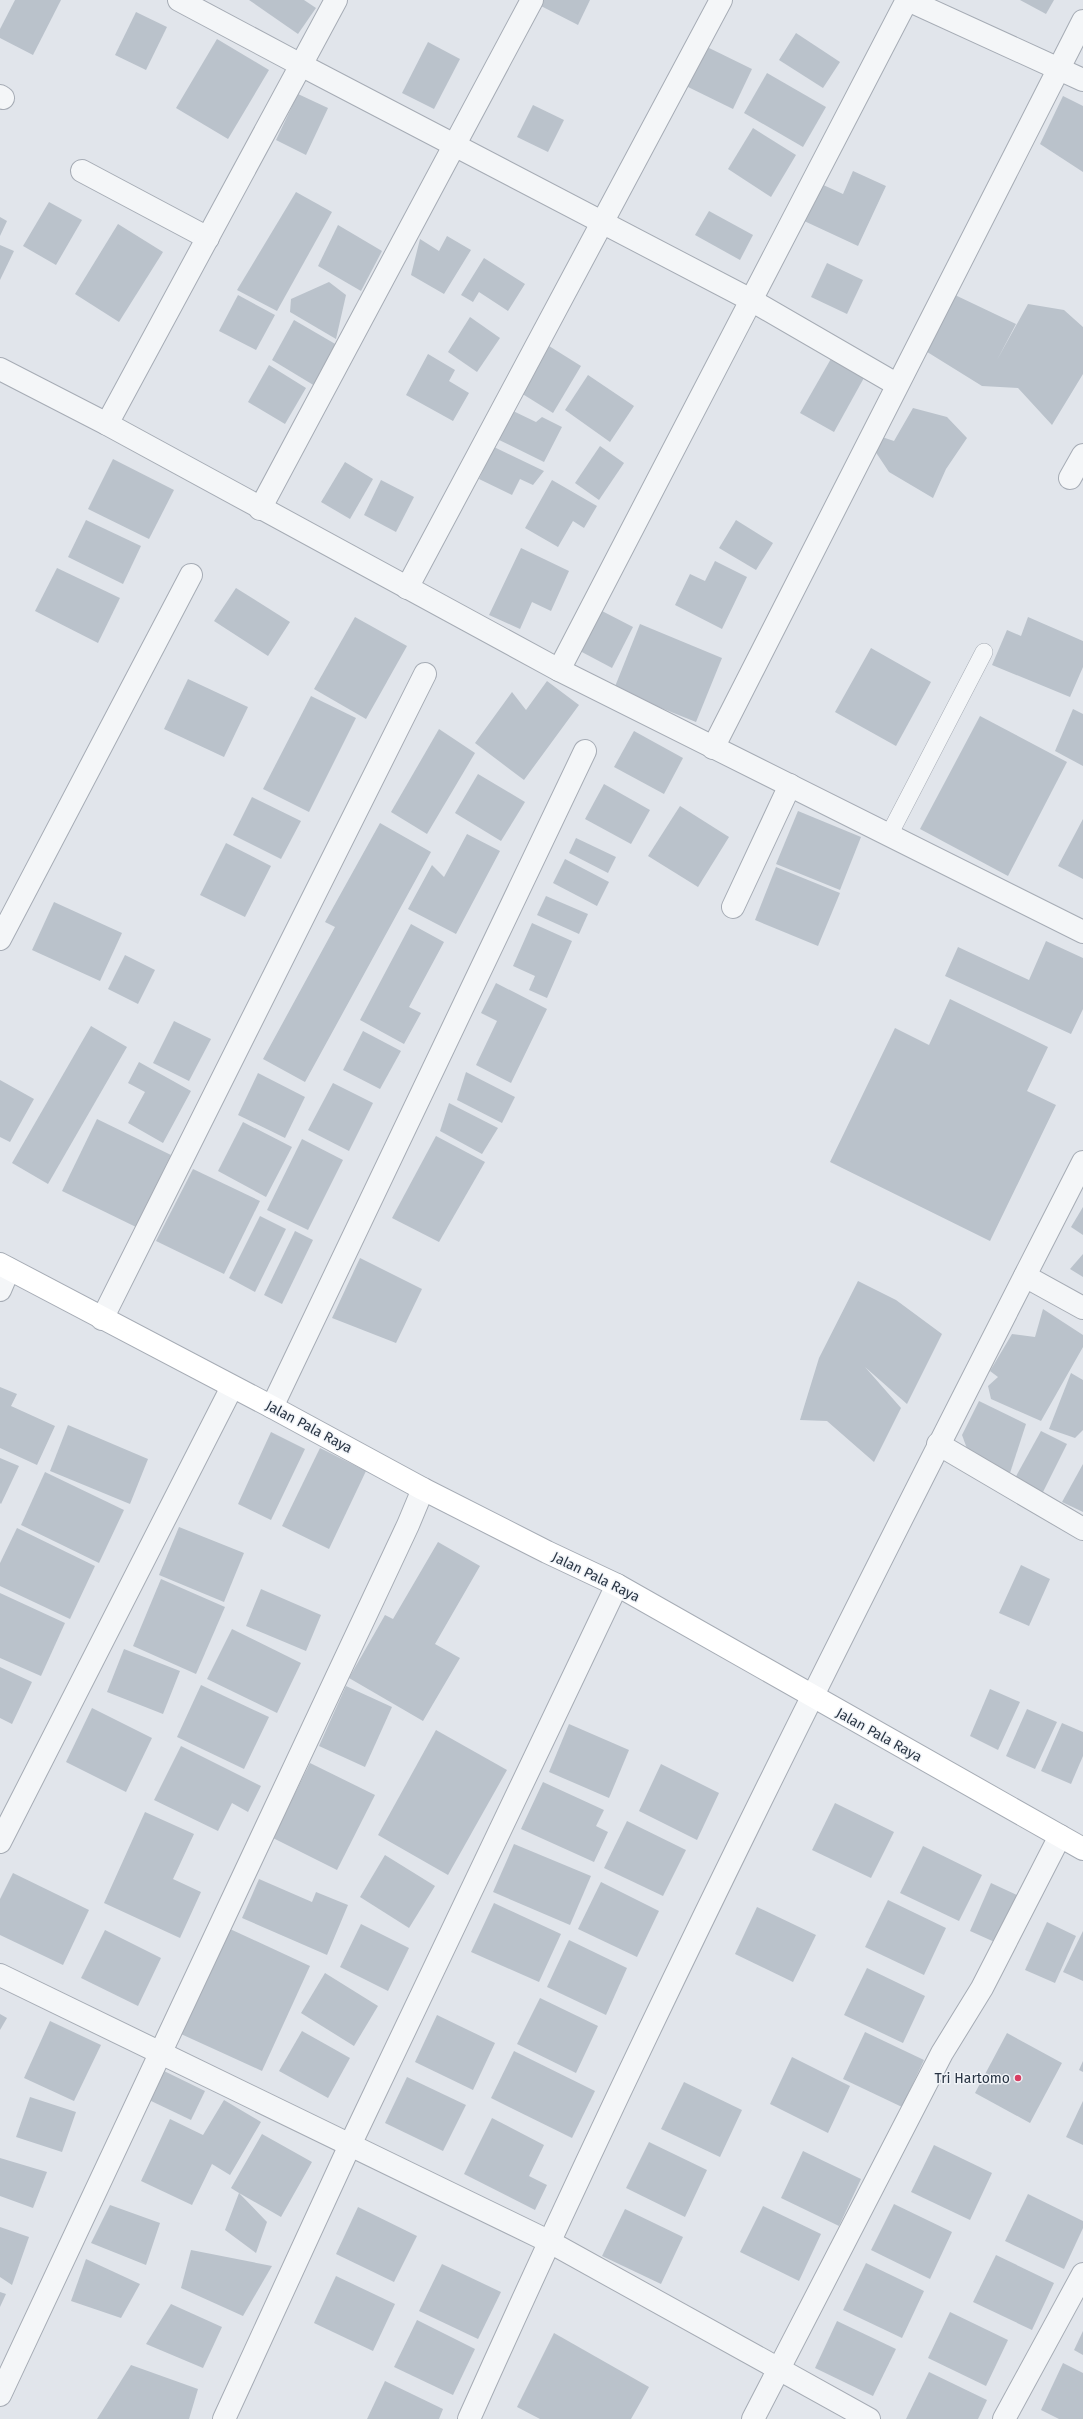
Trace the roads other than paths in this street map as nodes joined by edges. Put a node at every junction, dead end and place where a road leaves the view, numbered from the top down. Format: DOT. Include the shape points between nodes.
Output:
graph roads {
  1 [pos="179,0"];
  2 [pos="336,0"];
  3 [pos="532,0"];
  4 [pos="722,0"];
  5 [pos="907,0"];
  6 [pos="1083,21"];
  7 [pos="301,65"];
  8 [pos="1057,69"];
  9 [pos="1083,80"];
  10 [pos="455,146"];
  11 [pos="82,171"];
  12 [pos="603,223"];
  13 [pos="208,238"];
  14 [pos="751,300"];
  15 [pos="0,369"];
  16 [pos="896,384"];
  17 [pos="107,424"];
  18 [pos="1083,455"];
  19 [pos="1070,478"];
  20 [pos="260,509"];
  21 [pos="191,575"];
  22 [pos="407,588"];
  23 [pos="984,652"];
  24 [pos="559,670"];
  25 [pos="425,674"];
  26 [pos="713,748"];
  27 [pos="585,751"];
  28 [pos="790,785"];
  29 [pos="889,835"];
  30 [pos="733,907"];
  31 [pos="1083,932"];
  32 [pos="0,939"];
  33 [pos="1083,1162"];
  34 [pos="5,1266"];
  35 [pos="1025,1276"];
  36 [pos="0,1290"];
  37 [pos="1083,1308"];
  38 [pos="102,1319"];
  39 [pos="232,1387"];
  40 [pos="272,1407"];
  41 [pos="938,1444"];
  42 [pos="423,1489"];
  43 [pos="1083,1529"];
  44 [pos="617,1585"];
  45 [pos="812,1697"];
  46 [pos="1060,1836"];
  47 [pos="0,1842"];
  48 [pos="1083,1849"];
  49 [pos="0,1975"];
  50 [pos="160,2053"];
  51 [pos="350,2145"];
  52 [pos="548,2241"];
  53 [pos="1083,2274"];
  54 [pos="778,2367"];
  55 [pos="0,2395"];
  56 [pos="224,2419"];
  57 [pos="469,2419"];
  58 [pos="752,2419"];
  59 [pos="869,2419"];
  60 [pos="1004,2419"];
  1 -- 7 [label="street"];
  2 -- 7 [label="street"];
  3 -- 10 [label="street"];
  4 -- 12 [label="street"];
  5 -- 8 [label="street"];
  5 -- 14 [label="street"];
  6 -- 8 [label="street"];
  7 -- 10 [label="street"];
  7 -- 13 [label="street"];
  8 -- 9 [label="street"];
  8 -- 16 [label="street"];
  10 -- 12 [label="street"];
  10 -- 20 [label="street"];
  11 -- 13 [label="street"];
  12 -- 14 [label="street"];
  12 -- 22 [label="street"];
  13 -- 17 [label="street"];
  14 -- 16 [label="street"];
  14 -- 24 [label="street"];
  15 -- 17 [label="street"];
  16 -- 26 [label="street"];
  17 -- 20 [label="street"];
  18 -- 19 [label="street"];
  20 -- 22 [label="street"];
  21 -- 32 [label="street"];
  22 -- 24 [label="street"];
  23 -- 29 [label="lane"];
  24 -- 26 [label="street"];
  25 -- 38 [label="street"];
  26 -- 28 [label="street"];
  27 -- 40 [label="street"];
  28 -- 29 [label="street"];
  28 -- 30 [label="street"];
  29 -- 31 [label="street"];
  33 -- 35 [label="street"];
  34 -- 36 [label="street"];
  34 -- 38 [label="main road, Jalan Pala Raya"];
  35 -- 37 [label="street"];
  35 -- 41 [label="street"];
  38 -- 39 [label="main road, Jalan Pala Raya"];
  39 -- 40 [label="main road, Jalan Pala Raya"];
  39 -- 47 [label="street"];
  40 -- 42 [label="main road, Jalan Pala Raya"];
  41 -- 43 [label="street"];
  41 -- 45 [label="street"];
  42 -- 44 [label="main road, Jalan Pala Raya"];
  42 -- 50 [label="street"];
  44 -- 45 [label="main road, Jalan Pala Raya"];
  44 -- 51 [label="street"];
  45 -- 46 [label="main road, Jalan Pala Raya"];
  45 -- 52 [label="street"];
  46 -- 48 [label="main road, Jalan Pala Raya"];
  46 -- 54 [label="street" via="982,1988 942,2053"];
  49 -- 50 [label="street"];
  50 -- 51 [label="street"];
  50 -- 55 [label="street"];
  51 -- 52 [label="street"];
  51 -- 56 [label="street"];
  52 -- 54 [label="street"];
  52 -- 57 [label="street"];
  53 -- 60 [label="street"];
  54 -- 58 [label="street"];
  54 -- 59 [label="street"];
}
